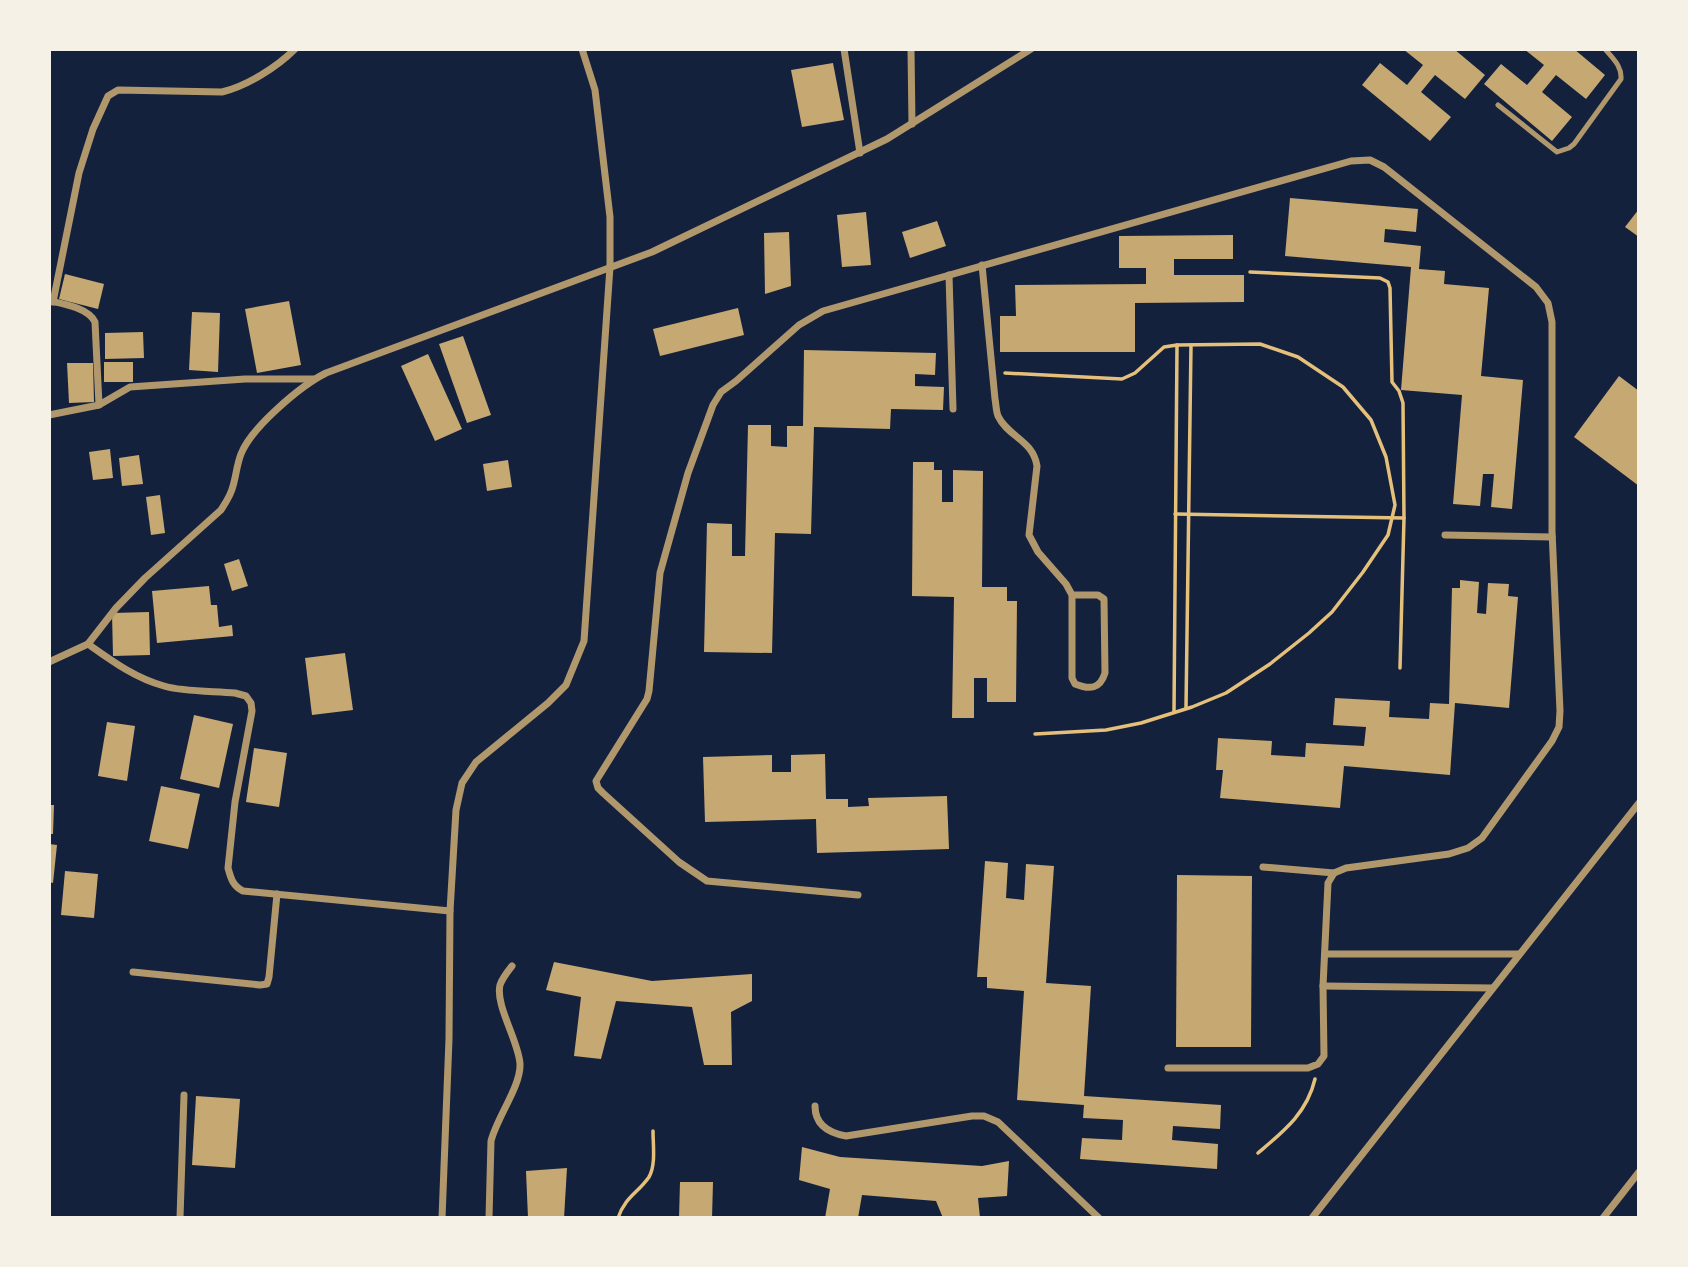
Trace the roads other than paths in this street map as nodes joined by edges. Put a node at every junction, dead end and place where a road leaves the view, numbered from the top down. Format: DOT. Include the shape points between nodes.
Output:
graph roads {
  1 [pos="295,49"];
  2 [pos="582,49"];
  3 [pos="844,49"];
  4 [pos="911,49"];
  5 [pos="1031,49"];
  6 [pos="1605,49"];
  7 [pos="1498,106"];
  8 [pos="912,124"];
  9 [pos="860,153"];
  10 [pos="982,265"];
  11 [pos="610,267"];
  12 [pos="949,275"];
  13 [pos="51,302"];
  14 [pos="314,379"];
  15 [pos="99,405"];
  16 [pos="953,409"];
  17 [pos="49,415"];
  18 [pos="1445,535"];
  19 [pos="1552,537"];
  20 [pos="1072,595"];
  21 [pos="88,644"];
  22 [pos="52,658"];
  23 [pos="1639,803"];
  24 [pos="1263,867"];
  25 [pos="1334,873"];
  26 [pos="277,894"];
  27 [pos="858,895"];
  28 [pos="450,911"];
  29 [pos="1325,954"];
  30 [pos="1519,954"];
  31 [pos="512,966"];
  32 [pos="133,972"];
  33 [pos="1323,986"];
  34 [pos="1492,988"];
  35 [pos="1168,1068"];
  36 [pos="184,1095"];
  37 [pos="815,1107"];
  38 [pos="1639,1172"];
  39 [pos="180,1218"];
  40 [pos="442,1218"];
  41 [pos="489,1218"];
  42 [pos="1099,1218"];
  43 [pos="1312,1218"];
  44 [pos="1603,1218"];
  1 -- 13 [label="street" via="235,89 118,90 108,96 79,173"];
  2 -- 11 [label="street" via="595,90 610,217"];
  3 -- 9 [label="street"];
  4 -- 8 [label="street"];
  5 -- 8 [label="street"];
  6 -- 7 [label="lane" via="1618,64 1621,79 1569,148 1557,152"];
  8 -- 9 [label="street"];
  9 -- 11 [label="street" via="653,252"];
  10 -- 12 [label="street"];
  10 -- 19 [label="street" via="1351,161 1377,163 1536,287 1548,303 1552,322"];
  10 -- 20 [label="street" via="998,416 1028,445 1037,466 1030,535"];
  11 -- 14 [label="street"];
  11 -- 28 [label="street" via="584,641 566,685 476,762 462,783"];
  12 -- 16 [label="street"];
  12 -- 27 [label="street" via="823,311 799,325 721,392 688,473 660,573 647,699 597,781 603,793 706,881"];
  13 -- 15 [label="street" via="93,317"];
  14 -- 15 [label="street" via="130,387"];
  14 -- 21 [label="street" via="253,432 240,455 229,498 220,510 145,578"];
  15 -- 17 [label="street"];
  18 -- 19 [label="street"];
  19 -- 25 [label="street" via="1560,711 1552,741 1482,838 1468,848"];
  20 -- 20 [label="street" via="1098,594 1104,599 1105,673 1096,687 1083,688 1072,678"];
  21 -- 22 [label="street"];
  21 -- 26 [label="street" via="124,669 166,687 246,696 252,711 228,868 230,878 243,891"];
  23 -- 30 [label="street"];
  24 -- 25 [label="street"];
  25 -- 29 [label="street" via="1328,883"];
  26 -- 28 [label="street"];
  26 -- 32 [label="street" via="267,984"];
  28 -- 40 [label="street"];
  29 -- 30 [label="street"];
  29 -- 33 [label="street"];
  30 -- 34 [label="street"];
  31 -- 41 [label="street" via="500,984 501,1000 521,1065 491,1141"];
  33 -- 34 [label="street"];
  33 -- 35 [label="street" via="1324,1056 1318,1064 1308,1068"];
  34 -- 43 [label="street"];
  36 -- 39 [label="street"];
  37 -- 42 [label="street" via="820,1125 846,1136 984,1116 998,1122"];
  38 -- 44 [label="street"];
}
